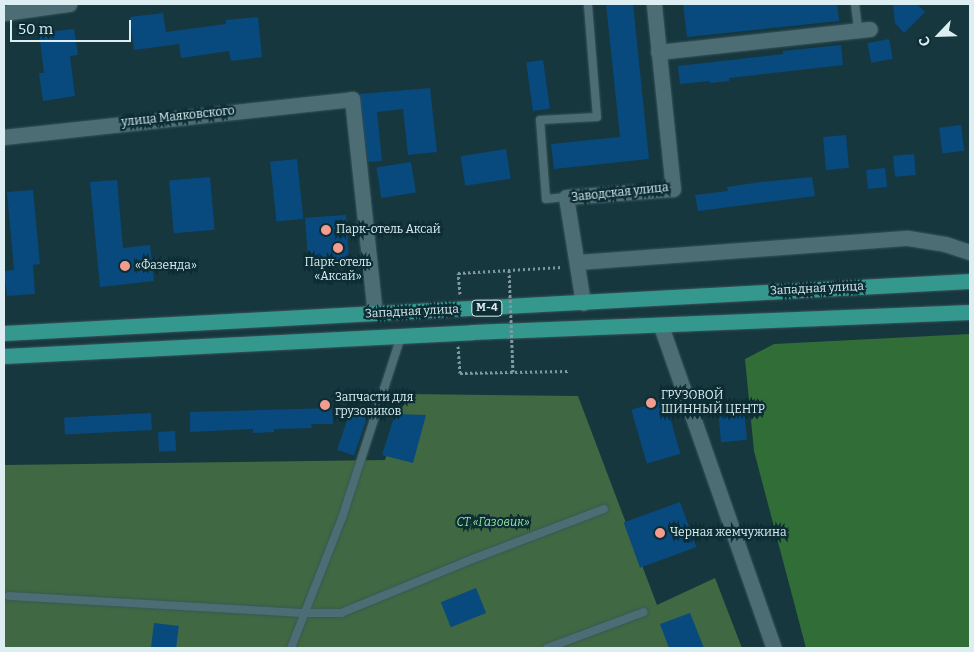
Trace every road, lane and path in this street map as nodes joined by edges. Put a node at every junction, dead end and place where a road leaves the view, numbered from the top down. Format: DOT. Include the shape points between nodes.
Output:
graph roads {
  1 [pos="69,4"];
  2 [pos="588,4"];
  3 [pos="654,4"];
  4 [pos="855,4"];
  5 [pos="4,13"];
  6 [pos="864,30"];
  7 [pos="658,52"];
  8 [pos="4,137"];
  9 [pos="566,197"];
  10 [pos="970,252"];
  11 [pos="578,262"];
  12 [pos="563,267"];
  13 [pos="509,270"];
  14 [pos="970,281"];
  15 [pos="584,302"];
  16 [pos="461,310"];
  17 [pos="970,312"];
  18 [pos="375,314"];
  19 [pos="661,326"];
  20 [pos="458,333"];
  21 [pos="4,334"];
  22 [pos="401,336"];
  23 [pos="4,356"];
  24 [pos="569,371"];
  25 [pos="513,372"];
  26 [pos="604,509"];
  27 [pos="9,596"];
  28 [pos="644,612"];
  29 [pos="303,613"];
  30 [pos="291,648"];
  31 [pos="547,648"];
  32 [pos="774,648"];
  1 -- 5 [label="street"];
  2 -- 9 [label="lane" via="597,117 540,120 546,199"];
  3 -- 7 [label="street, Заводская улица"];
  4 -- 6 [label="lane"];
  6 -- 7 [label="street"];
  7 -- 9 [label="street, Заводская улица" via="672,189"];
  8 -- 18 [label="street, улица Маяковского" via="352,99"];
  9 -- 11 [label="street, Заводская улица"];
  10 -- 11 [label="street" via="908,238"];
  11 -- 15 [label="street, Заводская улица"];
  12 -- 13 [label="path"];
  13 -- 16 [label="path" via="458,272"];
  13 -- 25 [label="path, bridge"];
  14 -- 15 [label="main road, Западная улица / М-4"];
  15 -- 16 [label="main road, Западная улица / М-4"];
  16 -- 18 [label="main road, Западная улица / М-4"];
  17 -- 19 [label="main road, Западная улица / М-4"];
  18 -- 21 [label="main road, Западная улица / М-4"];
  19 -- 20 [label="main road, Западная улица / М-4"];
  19 -- 32 [label="street"];
  20 -- 22 [label="main road, Западная улица / М-4"];
  20 -- 25 [label="path" via="460,374"];
  22 -- 23 [label="main road, Западная улица / М-4"];
  22 -- 29 [label="lane" via="342,518"];
  24 -- 25 [label="path"];
  26 -- 29 [label="lane" via="341,613"];
  27 -- 29 [label="lane"];
  28 -- 31 [label="lane"];
  29 -- 30 [label="lane"];
}
